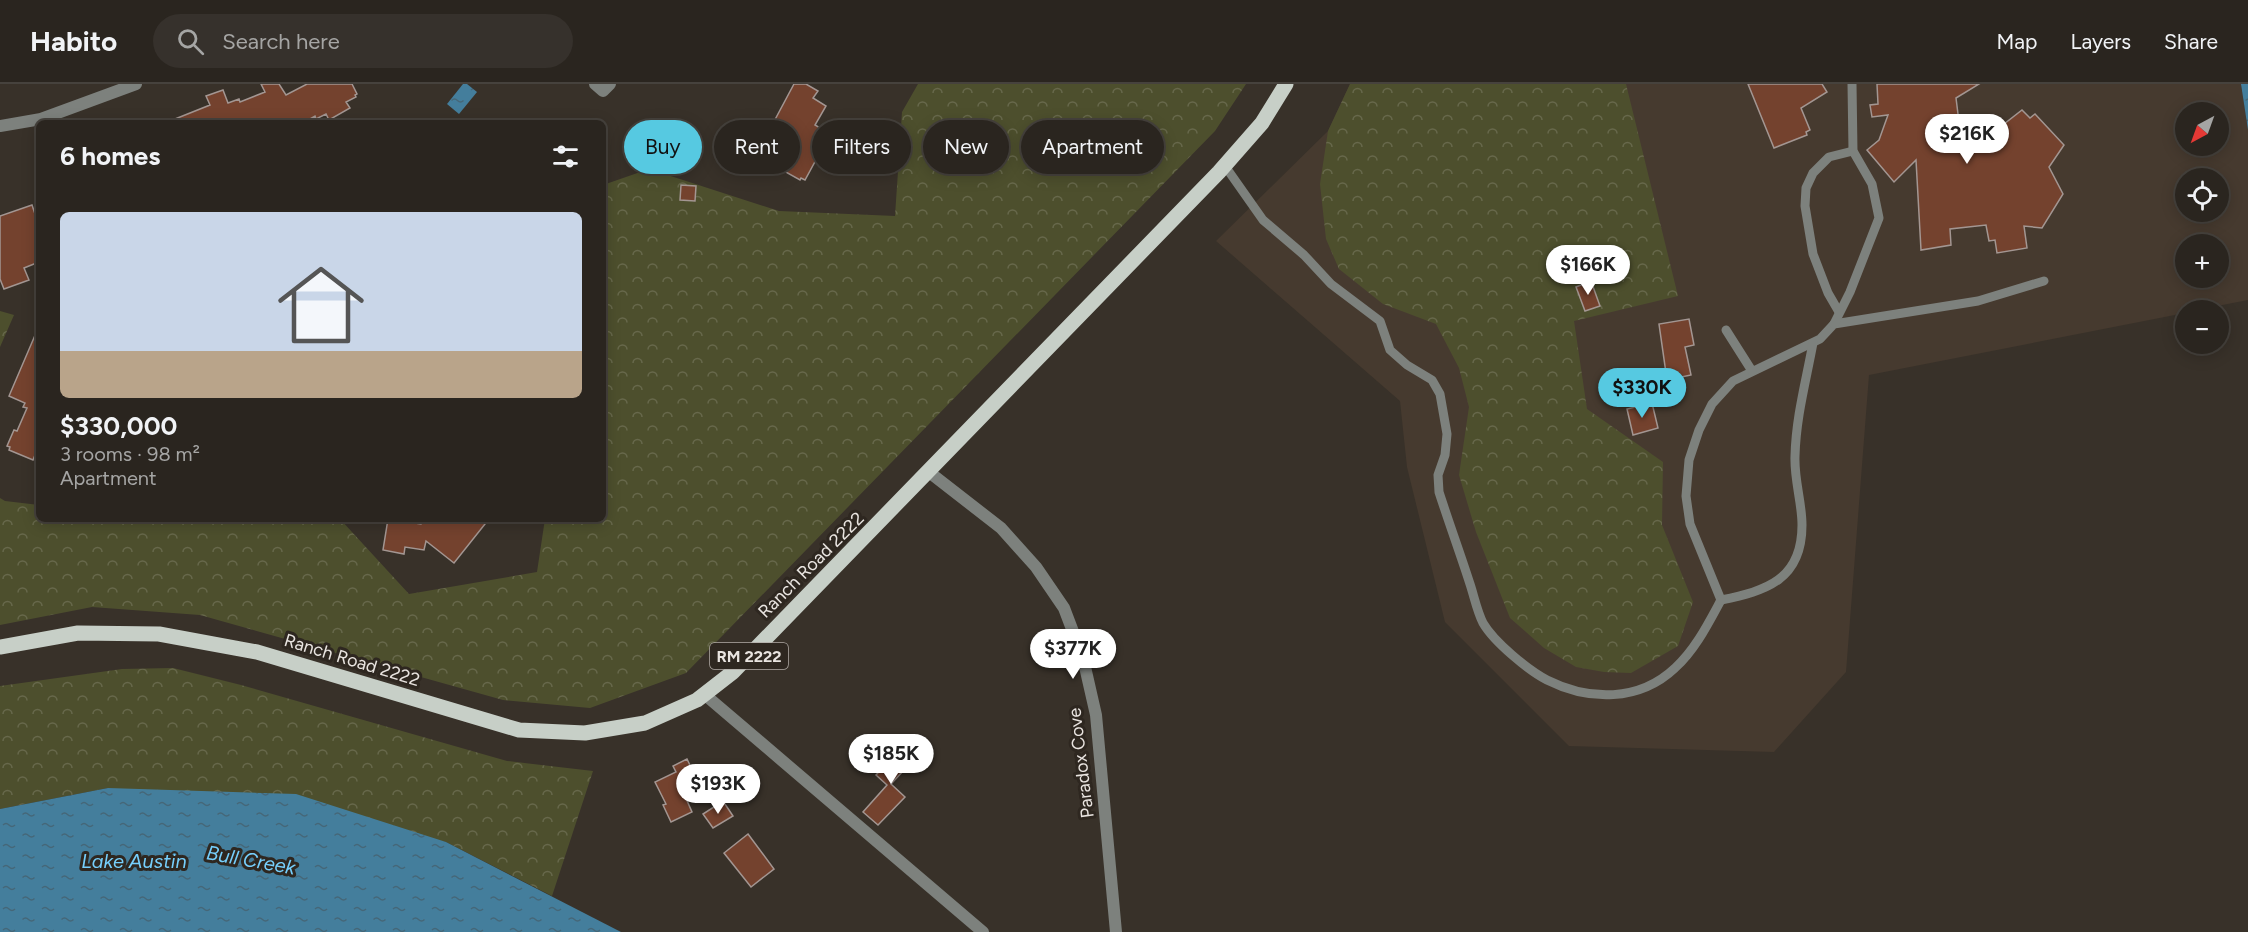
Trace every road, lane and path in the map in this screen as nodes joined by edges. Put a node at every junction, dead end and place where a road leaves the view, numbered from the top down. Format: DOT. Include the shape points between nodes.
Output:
graph roads {
  1 [pos="136,84"];
  2 [pos="1286,84"];
  3 [pos="1852,84"];
  4 [pos="0,126"];
  5 [pos="1853,151"];
  6 [pos="1225,166"];
  7 [pos="2044,281"];
  8 [pos="1839,312"];
  9 [pos="1834,324"];
  10 [pos="1726,330"];
  11 [pos="1813,343"];
  12 [pos="1752,371"];
  13 [pos="929,472"];
  14 [pos="1720,600"];
  15 [pos="0,647"];
  16 [pos="704,694"];
  17 [pos="983,932"];
  18 [pos="1116,932"];
  1 -- 4 [label="street" via="41,119"];
  2 -- 6 [label="main road, Ranch Road 2222 / RM 2222" via="1262,123"];
  3 -- 5 [label="lane"];
  5 -- 8 [label="lane" via="1872,184 1879,218"];
  5 -- 8 [label="lane" via="1829,157 1813,173 1806,188 1813,254"];
  6 -- 13 [label="main road, Ranch Road 2222 / RM 2222"];
  6 -- 14 [label="lane" via="1263,220 1332,284 1380,321 1390,350 1432,380 1440,394 1447,435 1438,475 1439,492 1484,623 1534,674 1589,695 1625,695 1674,669 1698,640"];
  7 -- 9 [label="lane" via="1978,301"];
  8 -- 9 [label="lane"];
  9 -- 11 [label="lane"];
  10 -- 12 [label="lane"];
  11 -- 12 [label="lane"];
  11 -- 14 [label="lane" via="1797,430 1796,489 1802,524 1794,562 1764,590"];
  12 -- 14 [label="lane" via="1733,381 1712,404 1689,460 1686,496 1690,524"];
  13 -- 16 [label="main road, Ranch Road 2222 / RM 2222" via="733,672"];
  13 -- 18 [label="street, Paradox Cove" via="1001,528 1036,567 1064,608 1083,658 1096,715"];
  15 -- 16 [label="main road, Ranch Road 2222 / RM 2222" via="78,633 159,634 257,652 519,730 585,733 645,723"];
  16 -- 17 [label="street"];
}
